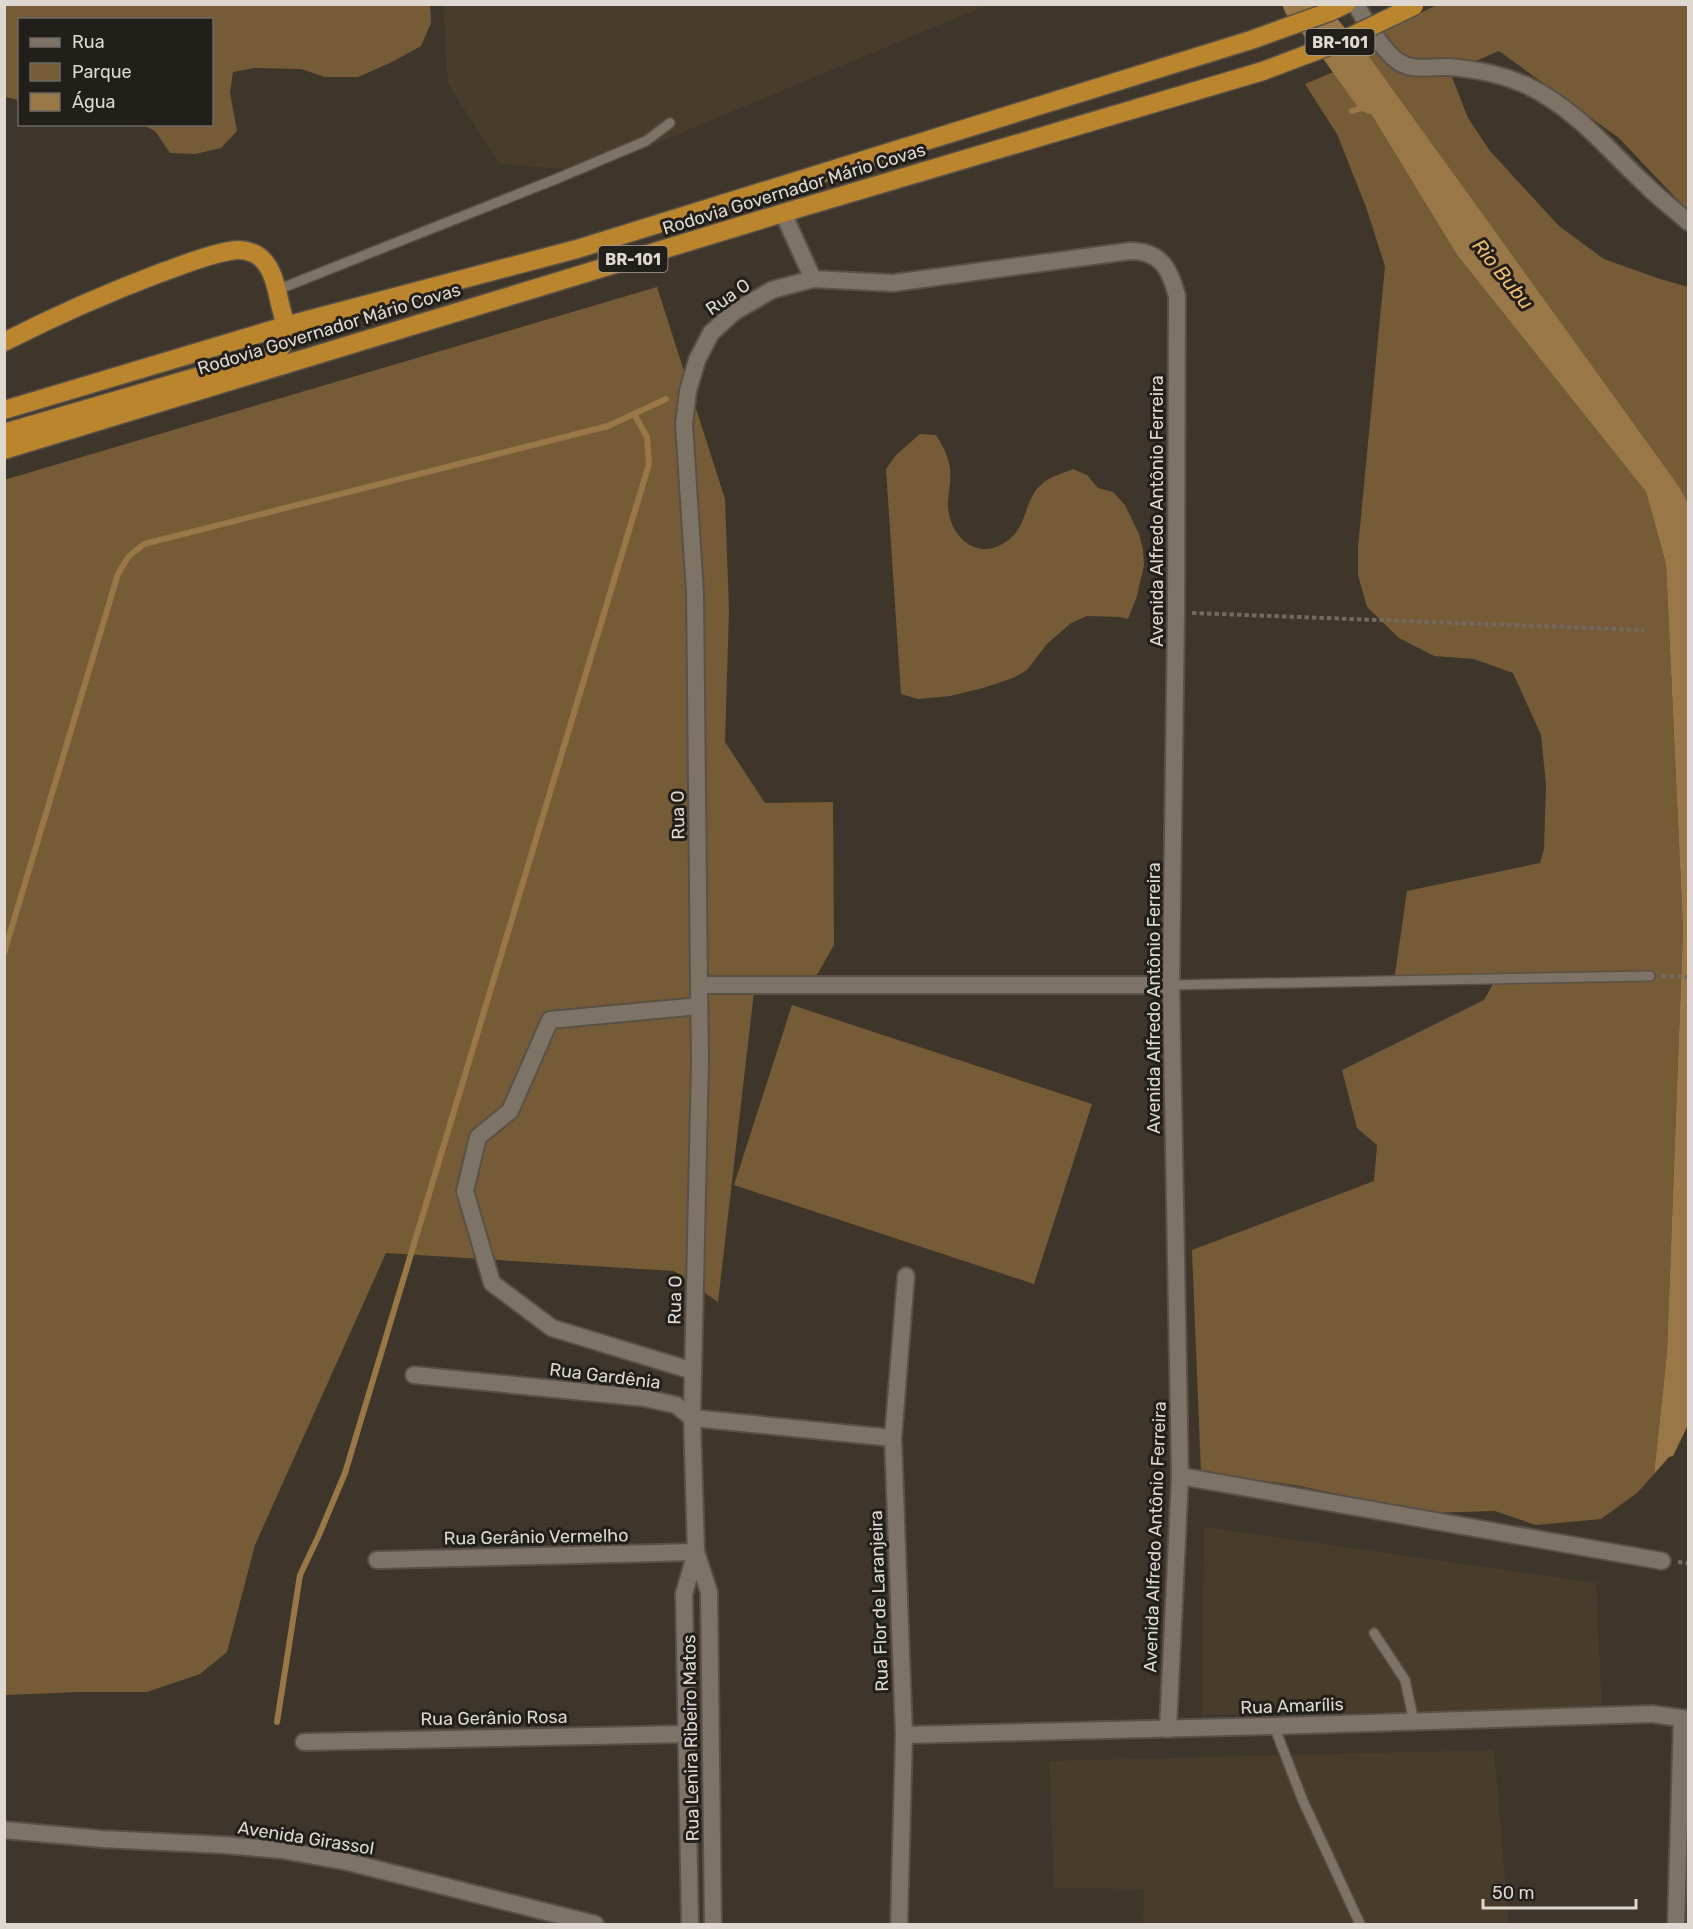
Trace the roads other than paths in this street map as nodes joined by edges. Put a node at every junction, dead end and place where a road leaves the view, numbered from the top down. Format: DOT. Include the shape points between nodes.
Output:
graph roads {
  1 [pos="1346,4"];
  2 [pos="1355,4"];
  3 [pos="1415,5"];
  4 [pos="670,123"];
  5 [pos="783,213"];
  6 [pos="1689,222"];
  7 [pos="1167,268"];
  8 [pos="813,279"];
  9 [pos="277,290"];
  10 [pos="285,327"];
  11 [pos="4,342"];
  12 [pos="4,410"];
  13 [pos="4,433"];
  14 [pos="4,450"];
  15 [pos="1650,976"];
  16 [pos="699,985"];
  17 [pos="1171,985"];
  18 [pos="699,1006"];
  19 [pos="906,1276"];
  20 [pos="693,1371"];
  21 [pos="414,1374"];
  22 [pos="692,1418"];
  23 [pos="893,1438"];
  24 [pos="1180,1476"];
  25 [pos="696,1552"];
  26 [pos="378,1560"];
  27 [pos="1662,1561"];
  28 [pos="1374,1633"];
  29 [pos="1685,1718"];
  30 [pos="1414,1722"];
  31 [pos="1274,1726"];
  32 [pos="1168,1729"];
  33 [pos="685,1734"];
  34 [pos="904,1735"];
  35 [pos="304,1742"];
  36 [pos="4,1830"];
  37 [pos="595,1924"];
  38 [pos="690,1924"];
  39 [pos="713,1924"];
  40 [pos="899,1924"];
  41 [pos="1360,1924"];
  42 [pos="1676,1924"];
  1 -- 10 [label="highway, Rodovia Governador Mário Covas / BR-101" via="1251,40 577,249"];
  2 -- 6 [label="street" via="1388,52 1407,67 1449,67 1498,75 1529,86 1559,105"];
  3 -- 5 [label="highway, Rodovia Governador Mário Covas / BR-101, bridge" via="1337,43 1263,71"];
  4 -- 9 [label="lane" via="646,141"];
  5 -- 8 [label="street"];
  5 -- 14 [label="highway, Rodovia Governador Mário Covas / BR-101"];
  7 -- 8 [label="street, Rua O" via="1155,256 1130,251 893,283"];
  7 -- 17 [label="street, Avenida Alfredo Antônio Ferreira" via="1177,296"];
  8 -- 16 [label="street, Rua O" via="772,290 734,312 711,333 697,360 688,391 684,424 695,592"];
  9 -- 10 [label="highway"];
  9 -- 11 [label="highway" via="268,265 261,258 244,250 232,250 141,280"];
  10 -- 12 [label="highway, Rodovia Governador Mário Covas / BR-101"];
  10 -- 13 [label="highway" via="285,342 275,354"];
  15 -- 17 [label="lane"];
  16 -- 17 [label="street"];
  16 -- 18 [label="street, Rua O"];
  17 -- 24 [label="street, Avenida Alfredo Antônio Ferreira"];
  18 -- 20 [label="street, Rua O"];
  18 -- 20 [label="street" via="550,1020 510,1111 478,1137 465,1191 492,1283 552,1328"];
  19 -- 23 [label="street, Rua Flor de Laranjeira"];
  20 -- 22 [label="street, Rua O"];
  21 -- 22 [label="street, Rua Gardênia" via="645,1398 676,1405"];
  22 -- 23 [label="street, Rua Gardênia"];
  22 -- 25 [label="street, Rua Lenira Ribeiro Matos"];
  23 -- 34 [label="street, Rua Flor de Laranjeira"];
  24 -- 27 [label="street"];
  24 -- 32 [label="street, Avenida Alfredo Antônio Ferreira"];
  25 -- 26 [label="street, Rua Gerânio Vermelho"];
  25 -- 33 [label="street, Rua Lenira Ribeiro Matos" via="684,1594"];
  25 -- 39 [label="street, Rua Lenira Ribeiro Matos" via="709,1593"];
  28 -- 30 [label="lane" via="1405,1680"];
  29 -- 30 [label="street, Rua Amarílis" via="1652,1714"];
  29 -- 42 [label="street"];
  30 -- 31 [label="street, Rua Amarílis"];
  31 -- 32 [label="street, Rua Amarílis"];
  31 -- 41 [label="lane" via="1303,1801"];
  32 -- 34 [label="street, Rua Amarílis"];
  33 -- 35 [label="street, Rua Gerânio Rosa"];
  33 -- 38 [label="street, Rua Lenira Ribeiro Matos"];
  34 -- 40 [label="street, Rua Flor de Laranjeira"];
  36 -- 37 [label="street, Avenida Girassol" via="280,1850 348,1862"];
}
